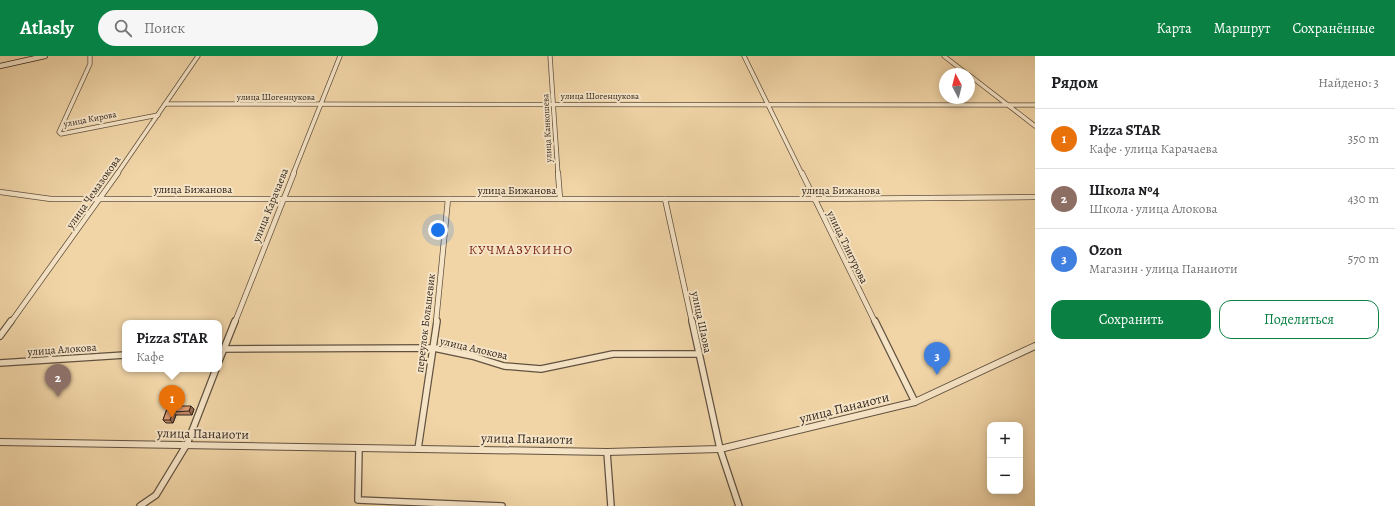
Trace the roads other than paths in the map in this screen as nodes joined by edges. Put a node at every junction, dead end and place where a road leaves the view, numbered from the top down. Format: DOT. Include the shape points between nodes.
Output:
graph roads {
  1 [pos="45,56"];
  2 [pos="90,56"];
  3 [pos="198,56"];
  4 [pos="340,56"];
  5 [pos="550,56"];
  6 [pos="744,56"];
  7 [pos="944,56"];
  8 [pos="0,66"];
  9 [pos="959,68"];
  10 [pos="975,80"];
  11 [pos="165,104"];
  12 [pos="554,104"];
  13 [pos="320,105"];
  14 [pos="768,105"];
  15 [pos="1008,105"];
  16 [pos="1035,106"];
  17 [pos="158,115"];
  18 [pos="1035,126"];
  19 [pos="0,192"];
  20 [pos="1035,197"];
  21 [pos="101,198"];
  22 [pos="283,198"];
  23 [pos="448,198"];
  24 [pos="560,199"];
  25 [pos="665,199"];
  26 [pos="815,199"];
  27 [pos="0,336"];
  28 [pos="1035,346"];
  29 [pos="222,347"];
  30 [pos="434,348"];
  31 [pos="222,349"];
  32 [pos="698,354"];
  33 [pos="122,355"];
  34 [pos="0,363"];
  35 [pos="215,372"];
  36 [pos="915,402"];
  37 [pos="0,442"];
  38 [pos="186,444"];
  39 [pos="359,448"];
  40 [pos="418,448"];
  41 [pos="720,449"];
  42 [pos="607,452"];
  43 [pos="140,506"];
  44 [pos="502,506"];
  45 [pos="611,506"];
  46 [pos="739,506"];
  1 -- 8 [label="main road"];
  2 -- 17 [label="street, улица Кирова" via="90,64 59,132 61,134"];
  3 -- 11 [label="street, улица Чемазокова"];
  4 -- 13 [label="street, улица Карачаева"];
  5 -- 12 [label="street, улица Канкошева"];
  6 -- 14 [label="street, улица Тлигурова"];
  7 -- 9 [label="street"];
  10 -- 15 [label="street"];
  11 -- 13 [label="street, улица Шогенцукова"];
  11 -- 17 [label="street, улица Чемазокова"];
  12 -- 13 [label="street, улица Шогенцукова"];
  12 -- 14 [label="street, улица Шогенцукова"];
  12 -- 24 [label="street, улица Канкошева"];
  13 -- 22 [label="street, улица Карачаева"];
  14 -- 15 [label="street, улица Шогенцукова"];
  14 -- 26 [label="street, улица Тлигурова"];
  15 -- 16 [label="street, улица Шогенцукова"];
  15 -- 18 [label="street"];
  17 -- 21 [label="street, улица Чемазокова"];
  19 -- 21 [label="street, улица Бижанова" via="51,199"];
  20 -- 26 [label="street, улица Бижанова"];
  21 -- 22 [label="street, улица Бижанова"];
  21 -- 27 [label="street, улица Чемазокова"];
  22 -- 23 [label="street, улица Бижанова"];
  22 -- 29 [label="street, улица Карачаева"];
  23 -- 24 [label="street, улица Бижанова"];
  23 -- 30 [label="street, переулок Большевик"];
  24 -- 25 [label="street, улица Бижанова"];
  25 -- 26 [label="street, улица Бижанова"];
  25 -- 32 [label="street, улица Шаова"];
  26 -- 36 [label="street, улица Тлигурова"];
  28 -- 36 [label="street, улица Панаиоти"];
  30 -- 31 [label="street, улица Алокова"];
  30 -- 32 [label="street, улица Алокова" via="504,366 541,369 613,354"];
  30 -- 40 [label="street, переулок Большевик"];
  32 -- 41 [label="street, улица Шаова"];
  33 -- 34 [label="street, улица Алокова"];
  35 -- 38 [label="street"];
  36 -- 41 [label="street, улица Панаиоти"];
  37 -- 38 [label="street, улица Панаиоти"];
  38 -- 39 [label="street, улица Панаиоти"];
  38 -- 43 [label="street" via="156,496"];
  39 -- 40 [label="street, улица Панаиоти"];
  39 -- 44 [label="street" via="358,500"];
  40 -- 42 [label="street, улица Панаиоти"];
  41 -- 42 [label="street, улица Панаиоти"];
  41 -- 46 [label="street, улица Шаова"];
  42 -- 45 [label="street"];
}
